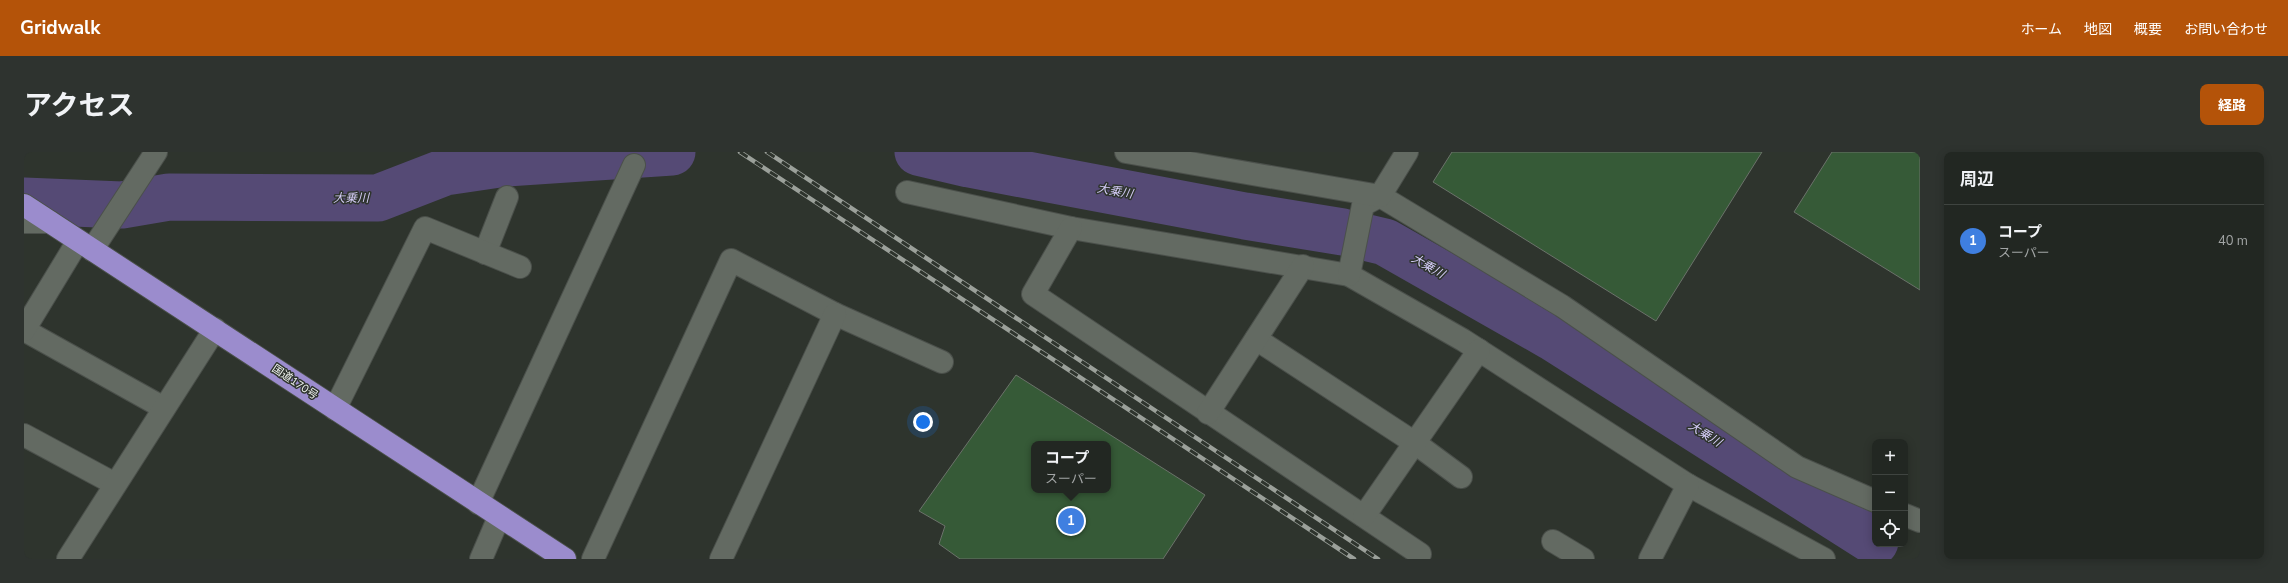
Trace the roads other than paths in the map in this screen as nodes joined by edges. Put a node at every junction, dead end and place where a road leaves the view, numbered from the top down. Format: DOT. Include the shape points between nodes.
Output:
graph roads {
  1 [pos="156,152"];
  2 [pos="1126,152"];
  3 [pos="1407,152"];
  4 [pos="634,165"];
  5 [pos="907,192"];
  6 [pos="507,197"];
  7 [pos="1371,200"];
  8 [pos="24,205"];
  9 [pos="24,222"];
  10 [pos="50,222"];
  11 [pos="1071,228"];
  12 [pos="85,245"];
  13 [pos="485,253"];
  14 [pos="1303,266"];
  15 [pos="520,267"];
  16 [pos="1351,268"];
  17 [pos="835,314"];
  18 [pos="215,329"];
  19 [pos="24,330"];
  20 [pos="1256,339"];
  21 [pos="1478,350"];
  22 [pos="942,362"];
  23 [pos="164,408"];
  24 [pos="335,409"];
  25 [pos="1208,413"];
  26 [pos="24,435"];
  27 [pos="1415,443"];
  28 [pos="1461,477"];
  29 [pos="116,484"];
  30 [pos="1688,485"];
  31 [pos="1872,500"];
  32 [pos="478,503"];
  33 [pos="1364,516"];
  34 [pos="1908,516"];
  35 [pos="499,517"];
  36 [pos="1920,521"];
  37 [pos="1553,541"];
  38 [pos="1420,554"];
  39 [pos="68,559"];
  40 [pos="481,559"];
  41 [pos="566,559"];
  42 [pos="593,559"];
  43 [pos="721,559"];
  44 [pos="1583,559"];
  45 [pos="1650,559"];
  46 [pos="1823,559"];
  1 -- 12 [label="street"];
  2 -- 7 [label="street"];
  3 -- 7 [label="street"];
  4 -- 32 [label="street"];
  5 -- 11 [label="street"];
  6 -- 13 [label="street"];
  7 -- 16 [label="street"];
  7 -- 31 [label="street" via="1562,306 1797,467"];
  8 -- 10 [label="highway, 国道170号"];
  9 -- 10 [label="street"];
  10 -- 12 [label="highway, 国道170号"];
  11 -- 14 [label="street"];
  11 -- 25 [label="street" via="1033,294"];
  12 -- 18 [label="highway, 国道170号"];
  12 -- 19 [label="street"];
  13 -- 15 [label="street"];
  13 -- 24 [label="street" via="426,228"];
  14 -- 16 [label="street"];
  14 -- 20 [label="street"];
  16 -- 21 [label="street"];
  17 -- 22 [label="street"];
  17 -- 42 [label="street" via="731,260"];
  17 -- 43 [label="street"];
  18 -- 23 [label="street"];
  18 -- 24 [label="highway, 国道170号"];
  19 -- 23 [label="street"];
  20 -- 25 [label="street"];
  20 -- 27 [label="street"];
  21 -- 27 [label="street"];
  21 -- 30 [label="street"];
  23 -- 29 [label="street"];
  24 -- 32 [label="highway, 国道170号"];
  25 -- 33 [label="street"];
  26 -- 29 [label="street"];
  27 -- 28 [label="street"];
  27 -- 33 [label="street"];
  29 -- 39 [label="street"];
  30 -- 45 [label="street"];
  30 -- 46 [label="street"];
  32 -- 35 [label="highway, 国道170号"];
  33 -- 38 [label="street"];
  34 -- 36 [label="street"];
  35 -- 40 [label="street"];
  35 -- 41 [label="highway, 国道170号"];
  37 -- 44 [label="street"];
}
